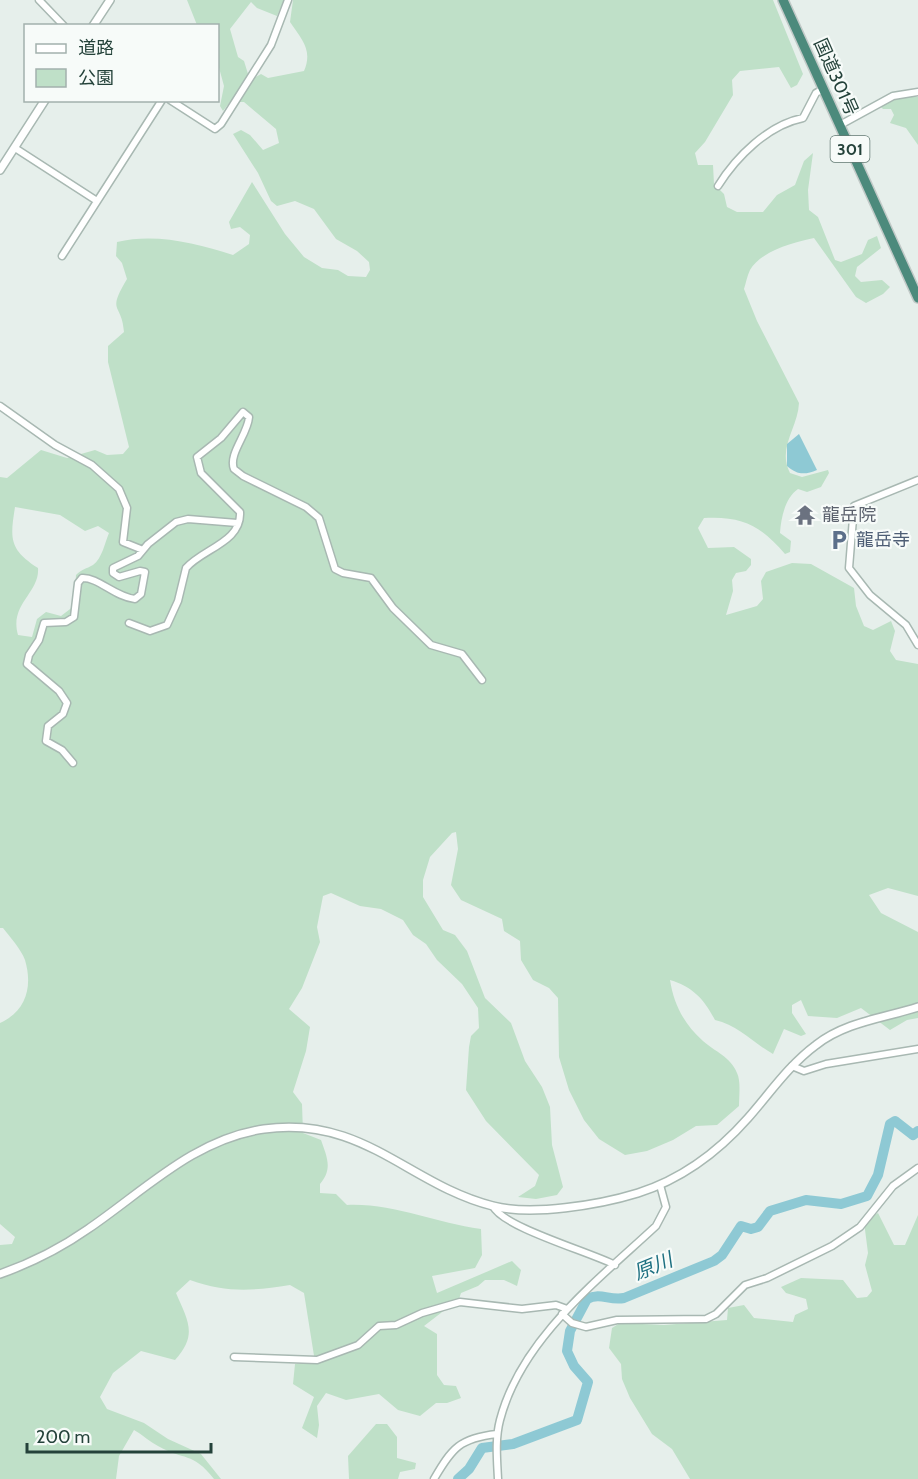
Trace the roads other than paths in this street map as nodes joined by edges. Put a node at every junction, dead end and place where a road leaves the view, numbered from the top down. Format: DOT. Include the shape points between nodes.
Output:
graph roads {
  1 [pos="39,0"];
  2 [pos="110,0"];
  3 [pos="288,0"];
  4 [pos="783,0"];
  5 [pos="62,24"];
  6 [pos="94,24"];
  7 [pos="823,89"];
  8 [pos="918,92"];
  9 [pos="44,102"];
  10 [pos="161,102"];
  11 [pos="173,102"];
  12 [pos="840,125"];
  13 [pos="15,148"];
  14 [pos="0,170"];
  15 [pos="718,186"];
  16 [pos="97,201"];
  17 [pos="62,256"];
  18 [pos="918,298"];
  19 [pos="0,406"];
  20 [pos="918,480"];
  21 [pos="237,523"];
  22 [pos="143,550"];
  23 [pos="129,623"];
  24 [pos="918,645"];
  25 [pos="482,680"];
  26 [pos="73,763"];
  27 [pos="918,1006"];
  28 [pos="918,1049"];
  29 [pos="792,1066"];
  30 [pos="918,1168"];
  31 [pos="660,1185"];
  32 [pos="493,1206"];
  33 [pos="615,1265"];
  34 [pos="0,1274"];
  35 [pos="565,1311"];
  36 [pos="234,1357"];
  37 [pos="497,1437"];
  38 [pos="434,1479"];
  39 [pos="498,1479"];
  1 -- 5 [label="street"];
  2 -- 6 [label="street"];
  3 -- 11 [label="street" via="271,45 221,124 215,129"];
  4 -- 7 [label="highway, 国道301号 / 301"];
  7 -- 12 [label="highway, 国道301号 / 301"];
  7 -- 15 [label="street" via="816,93 803,118 767,133"];
  8 -- 12 [label="street" via="893,96"];
  9 -- 13 [label="street"];
  10 -- 16 [label="street"];
  12 -- 18 [label="highway, 国道301号 / 301"];
  13 -- 14 [label="street"];
  13 -- 16 [label="street"];
  16 -- 17 [label="street"];
  19 -- 22 [label="street" via="55,445 92,465 119,489 127,508 123,542"];
  20 -- 24 [label="street" via="854,506 848,560 852,574 906,625"];
  21 -- 22 [label="street" via="188,519 176,522"];
  21 -- 23 [label="street" via="232,535 186,568 167,625 150,631"];
  21 -- 25 [label="street" via="237,506 206,480 197,458 243,412 249,417 246,434 234,456 234,469 316,514 326,531 335,569 370,578 393,608 431,645 462,654"];
  22 -- 26 [label="street" via="118,564 113,573 119,578 145,572 141,594 129,599 95,580 82,578 78,582 74,617 66,622 44,623 29,655 27,664 67,703 63,714 48,726 46,741 62,750"];
  27 -- 29 [label="street" via="834,1033"];
  28 -- 29 [label="street" via="804,1071"];
  29 -- 31 [label="street" via="722,1146"];
  30 -- 35 [label="street" via="893,1186 860,1227 832,1246 745,1286 706,1319 575,1324"];
  31 -- 32 [label="street" via="623,1197 569,1206"];
  31 -- 33 [label="street" via="666,1207 663,1216"];
  32 -- 33 [label="street" via="501,1217"];
  32 -- 34 [label="street" via="348,1137 310,1129 263,1129 204,1148 182,1160 87,1230 51,1252"];
  33 -- 35 [label="street"];
  35 -- 36 [label="street" via="556,1305 522,1309 460,1302 396,1325 378,1326 358,1345 317,1360"];
  35 -- 37 [label="street" via="515,1383"];
  37 -- 38 [label="street" via="466,1441 455,1447"];
  37 -- 39 [label="street"];
}
